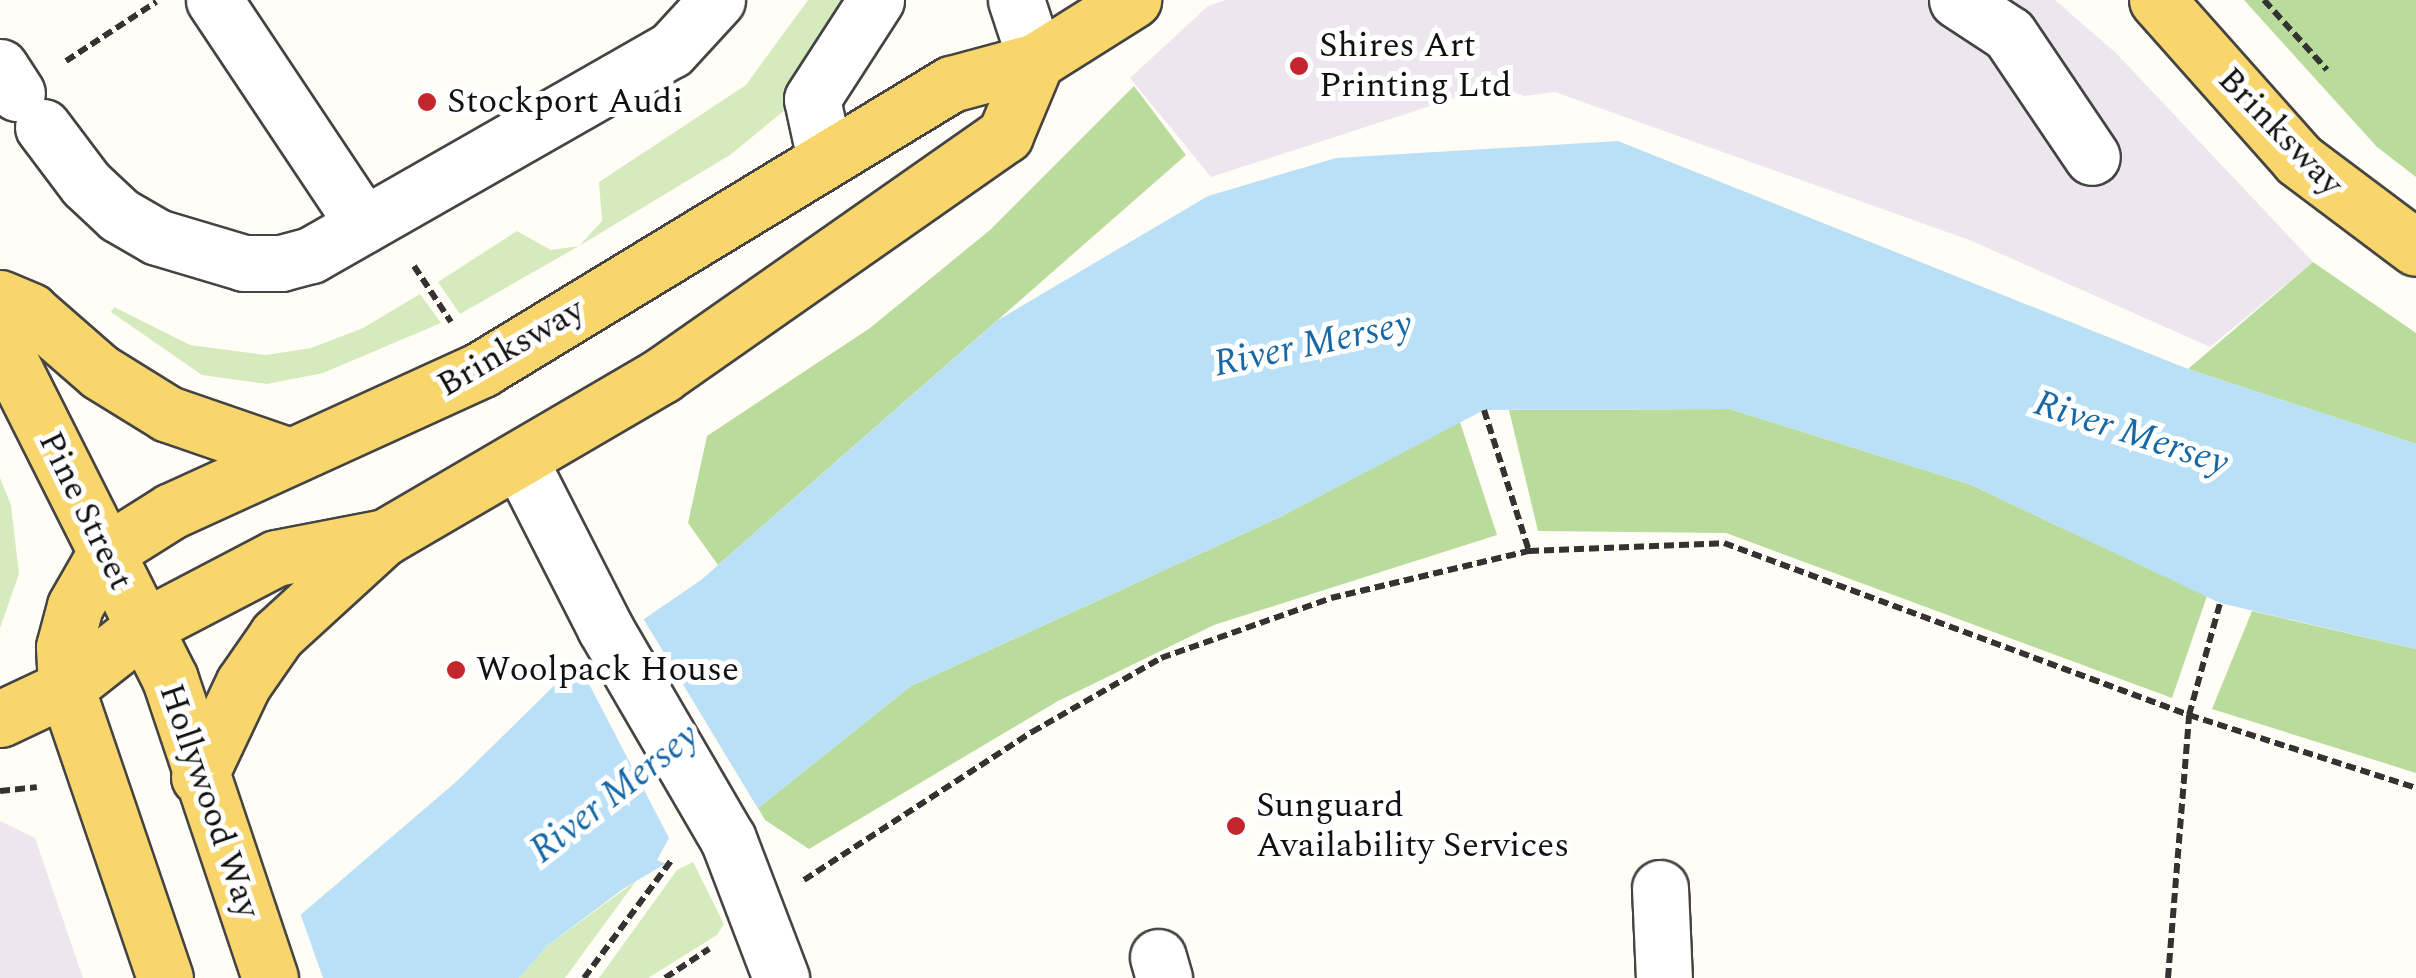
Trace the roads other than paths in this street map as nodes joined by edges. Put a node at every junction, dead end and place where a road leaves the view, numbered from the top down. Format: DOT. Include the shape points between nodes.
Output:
graph roads {
  1 [pos="214,0"];
  2 [pos="717,0"];
  3 [pos="876,0"];
  4 [pos="1016,0"];
  5 [pos="1134,0"];
  6 [pos="1957,0"];
  7 [pos="2157,0"];
  8 [pos="1036,61"];
  9 [pos="20,96"];
  10 [pos="2092,157"];
  11 [pos="825,159"];
  12 [pos="364,225"];
  13 [pos="2416,248"];
  14 [pos="0,298"];
  15 [pos="0,342"];
  16 [pos="290,456"];
  17 [pos="521,462"];
  18 [pos="385,537"];
  19 [pos="106,552"];
  20 [pos="142,628"];
  21 [pos="66,688"];
  22 [pos="0,719"];
  23 [pos="204,791"];
  24 [pos="1660,888"];
  25 [pos="164,978"];
  26 [pos="270,978"];
  27 [pos="780,978"];
  28 [pos="1664,978"];
  1 -- 12 [label="street"];
  2 -- 12 [label="street" via="671,50"];
  3 -- 11 [label="street" via="812,99"];
  4 -- 8 [label="street"];
  5 -- 8 [label="main road, Brinksway"];
  6 -- 10 [label="street" via="2008,34"];
  7 -- 13 [label="main road, Brinksway" via="2299,160"];
  8 -- 11 [label="main road, Brinksway" via="951,84"];
  8 -- 17 [label="main road" via="1005,135 662,375"];
  9 -- 12 [label="street" via="119,215 157,237 216,257 281,263"];
  11 -- 16 [label="main road, Brinksway" via="482,369"];
  14 -- 16 [label="main road" via="30,311 100,372 168,414"];
  15 -- 19 [label="main road, Pine Street"];
  16 -- 19 [label="main road, Brinksway" via="171,510"];
  17 -- 18 [label="main road"];
  17 -- 27 [label="street" via="606,628 728,840"];
  18 -- 20 [label="main road" via="276,558"];
  18 -- 23 [label="main road" via="277,635 242,684"];
  19 -- 20 [label="main road, Pine Street"];
  19 -- 21 [label="main road, Brinksway" via="75,606 64,647"];
  20 -- 21 [label="main road"];
  20 -- 23 [label="main road, Hollywood Way" via="170,679"];
  21 -- 22 [label="main road"];
  21 -- 25 [label="main road"];
  23 -- 26 [label="main road, Hollywood Way"];
  24 -- 28 [label="street"];
}
